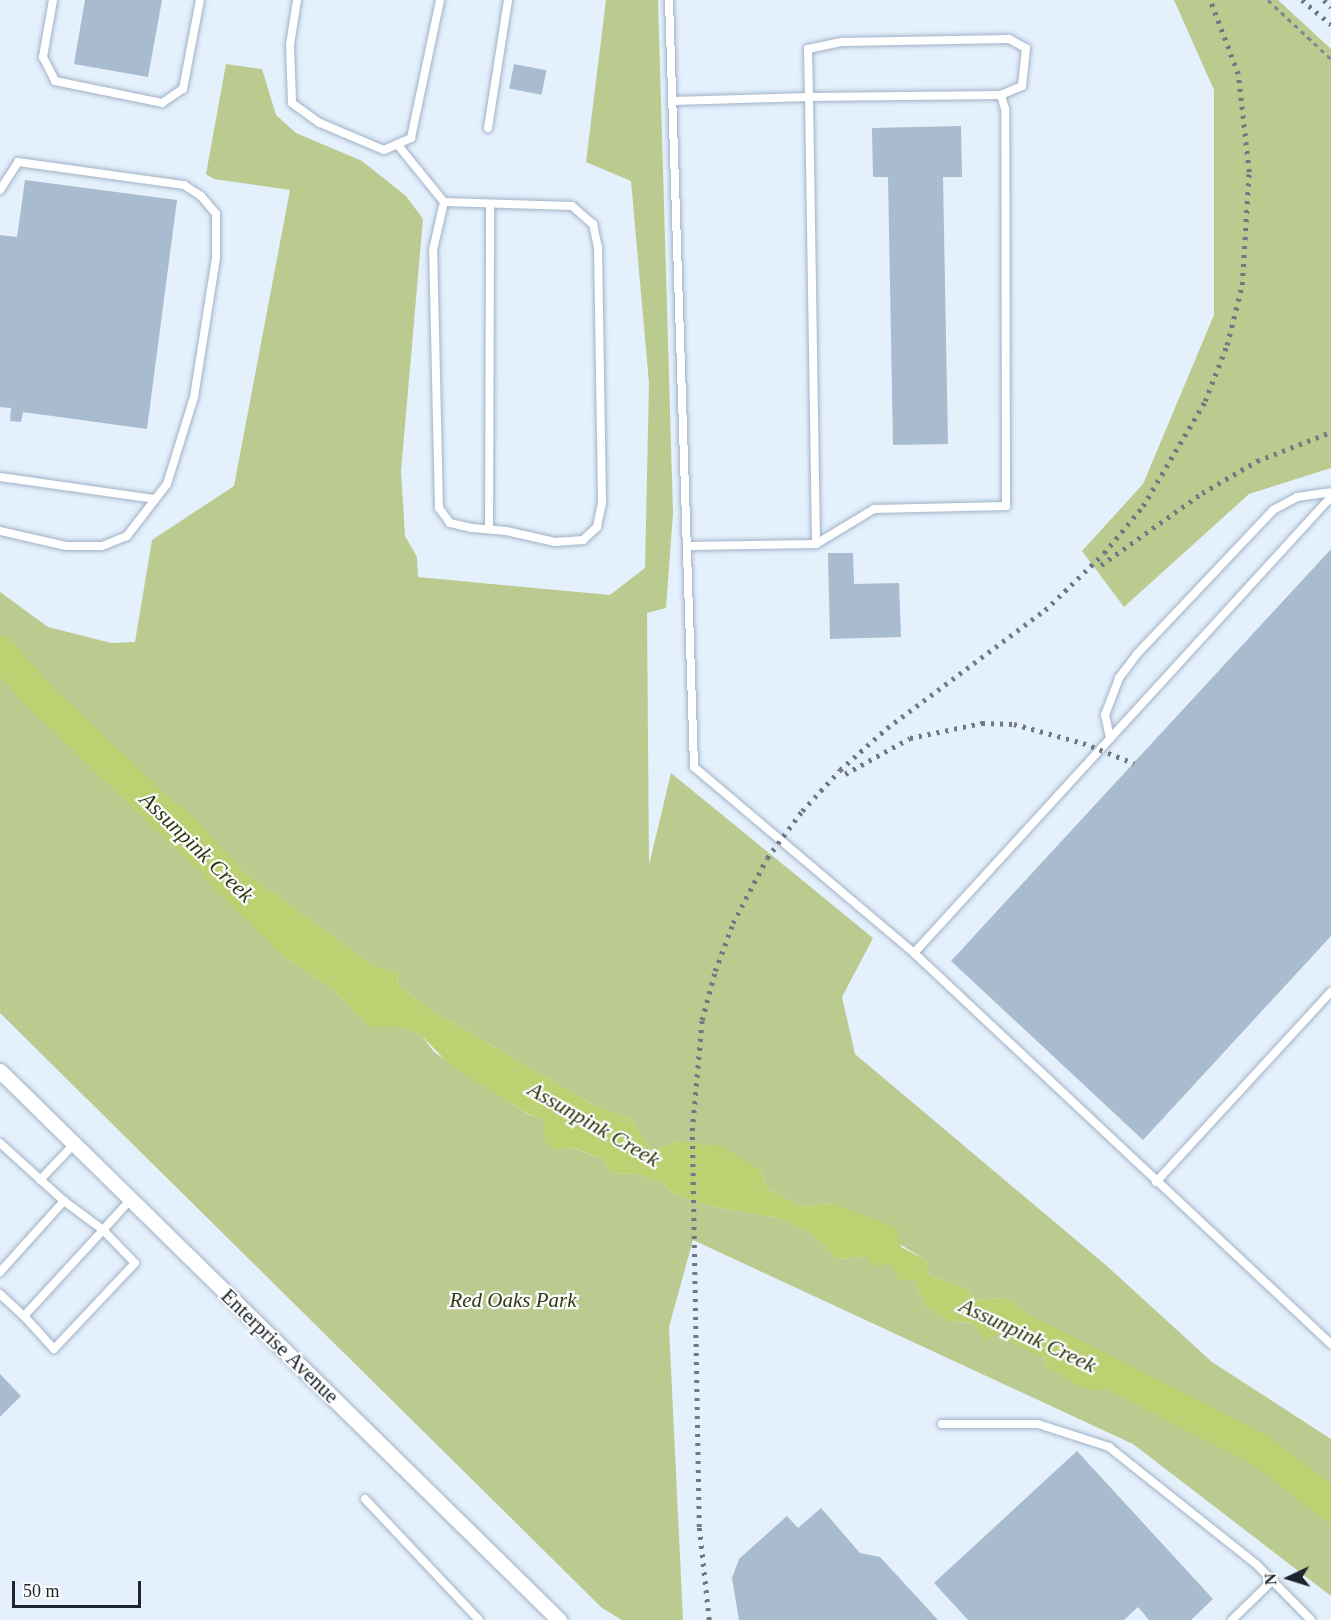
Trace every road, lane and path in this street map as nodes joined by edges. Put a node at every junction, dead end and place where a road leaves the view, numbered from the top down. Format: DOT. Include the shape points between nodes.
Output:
graph roads {
  1 [pos="53,0"];
  2 [pos="200,0"];
  3 [pos="297,0"];
  4 [pos="440,0"];
  5 [pos="508,0"];
  6 [pos="669,0"];
  7 [pos="1268,0"];
  8 [pos="1331,59"];
  9 [pos="1001,96"];
  10 [pos="810,97"];
  11 [pos="673,100"];
  12 [pos="488,128"];
  13 [pos="397,144"];
  14 [pos="0,190"];
  15 [pos="444,201"];
  16 [pos="490,204"];
  17 [pos="0,477"];
  18 [pos="1331,492"];
  19 [pos="1331,497"];
  20 [pos="155,499"];
  21 [pos="489,529"];
  22 [pos="0,531"];
  23 [pos="816,544"];
  24 [pos="687,546"];
  25 [pos="1110,738"];
  26 [pos="914,953"];
  27 [pos="1331,992"];
  28 [pos="2,1077"];
  29 [pos="0,1143"];
  30 [pos="74,1144"];
  31 [pos="40,1180"];
  32 [pos="1156,1182"];
  33 [pos="131,1199"];
  34 [pos="64,1201"];
  35 [pos="103,1230"];
  36 [pos="0,1272"];
  37 [pos="0,1294"];
  38 [pos="24,1316"];
  39 [pos="1331,1344"];
  40 [pos="942,1424"];
  41 [pos="365,1499"];
  42 [pos="1272,1581"];
  43 [pos="479,1620"];
  44 [pos="559,1620"];
  45 [pos="1232,1620"];
  46 [pos="1311,1620"];
  1 -- 2 [label="lane" via="43,57 56,81 162,103 183,89"];
  3 -- 13 [label="lane" via="290,45 292,103 320,123 384,150"];
  4 -- 13 [label="lane" via="411,138"];
  5 -- 12 [label="lane"];
  6 -- 11 [label="lane"];
  7 -- 8 [label="path"];
  9 -- 10 [label="lane"];
  9 -- 10 [label="lane" via="1022,86 1026,48 1010,39 842,42 808,48"];
  9 -- 23 [label="lane" via="1005,109 1006,506 874,509"];
  10 -- 11 [label="lane"];
  10 -- 23 [label="lane"];
  11 -- 24 [label="lane"];
  13 -- 15 [label="lane"];
  14 -- 20 [label="lane" via="18,162 58,166 184,185 201,196 216,214 216,258 194,397 167,484"];
  15 -- 16 [label="lane"];
  15 -- 21 [label="lane" via="432,250 439,508 450,523"];
  16 -- 21 [label="lane"];
  16 -- 21 [label="lane" via="572,206 593,224 598,247 603,503 597,527 584,540 555,542"];
  17 -- 20 [label="lane"];
  18 -- 25 [label="lane" via="1297,497 1273,510 1137,654 1119,678 1105,715"];
  19 -- 25 [label="lane"];
  20 -- 22 [label="lane" via="127,536 102,546 66,546"];
  23 -- 24 [label="lane"];
  24 -- 26 [label="lane" via="694,767"];
  25 -- 26 [label="lane"];
  26 -- 32 [label="lane"];
  27 -- 32 [label="lane"];
  28 -- 30 [label="street, Enterprise Avenue"];
  29 -- 31 [label="lane"];
  30 -- 31 [label="lane"];
  30 -- 33 [label="street, Enterprise Avenue"];
  31 -- 34 [label="lane"];
  32 -- 39 [label="lane"];
  33 -- 35 [label="lane"];
  33 -- 44 [label="street, Enterprise Avenue"];
  34 -- 35 [label="lane"];
  34 -- 36 [label="lane"];
  35 -- 38 [label="lane"];
  35 -- 38 [label="lane" via="135,1263 54,1349"];
  37 -- 38 [label="lane"];
  40 -- 42 [label="lane" via="1038,1424 1109,1447"];
  41 -- 43 [label="lane"];
  42 -- 45 [label="lane"];
  42 -- 46 [label="lane"];
}
